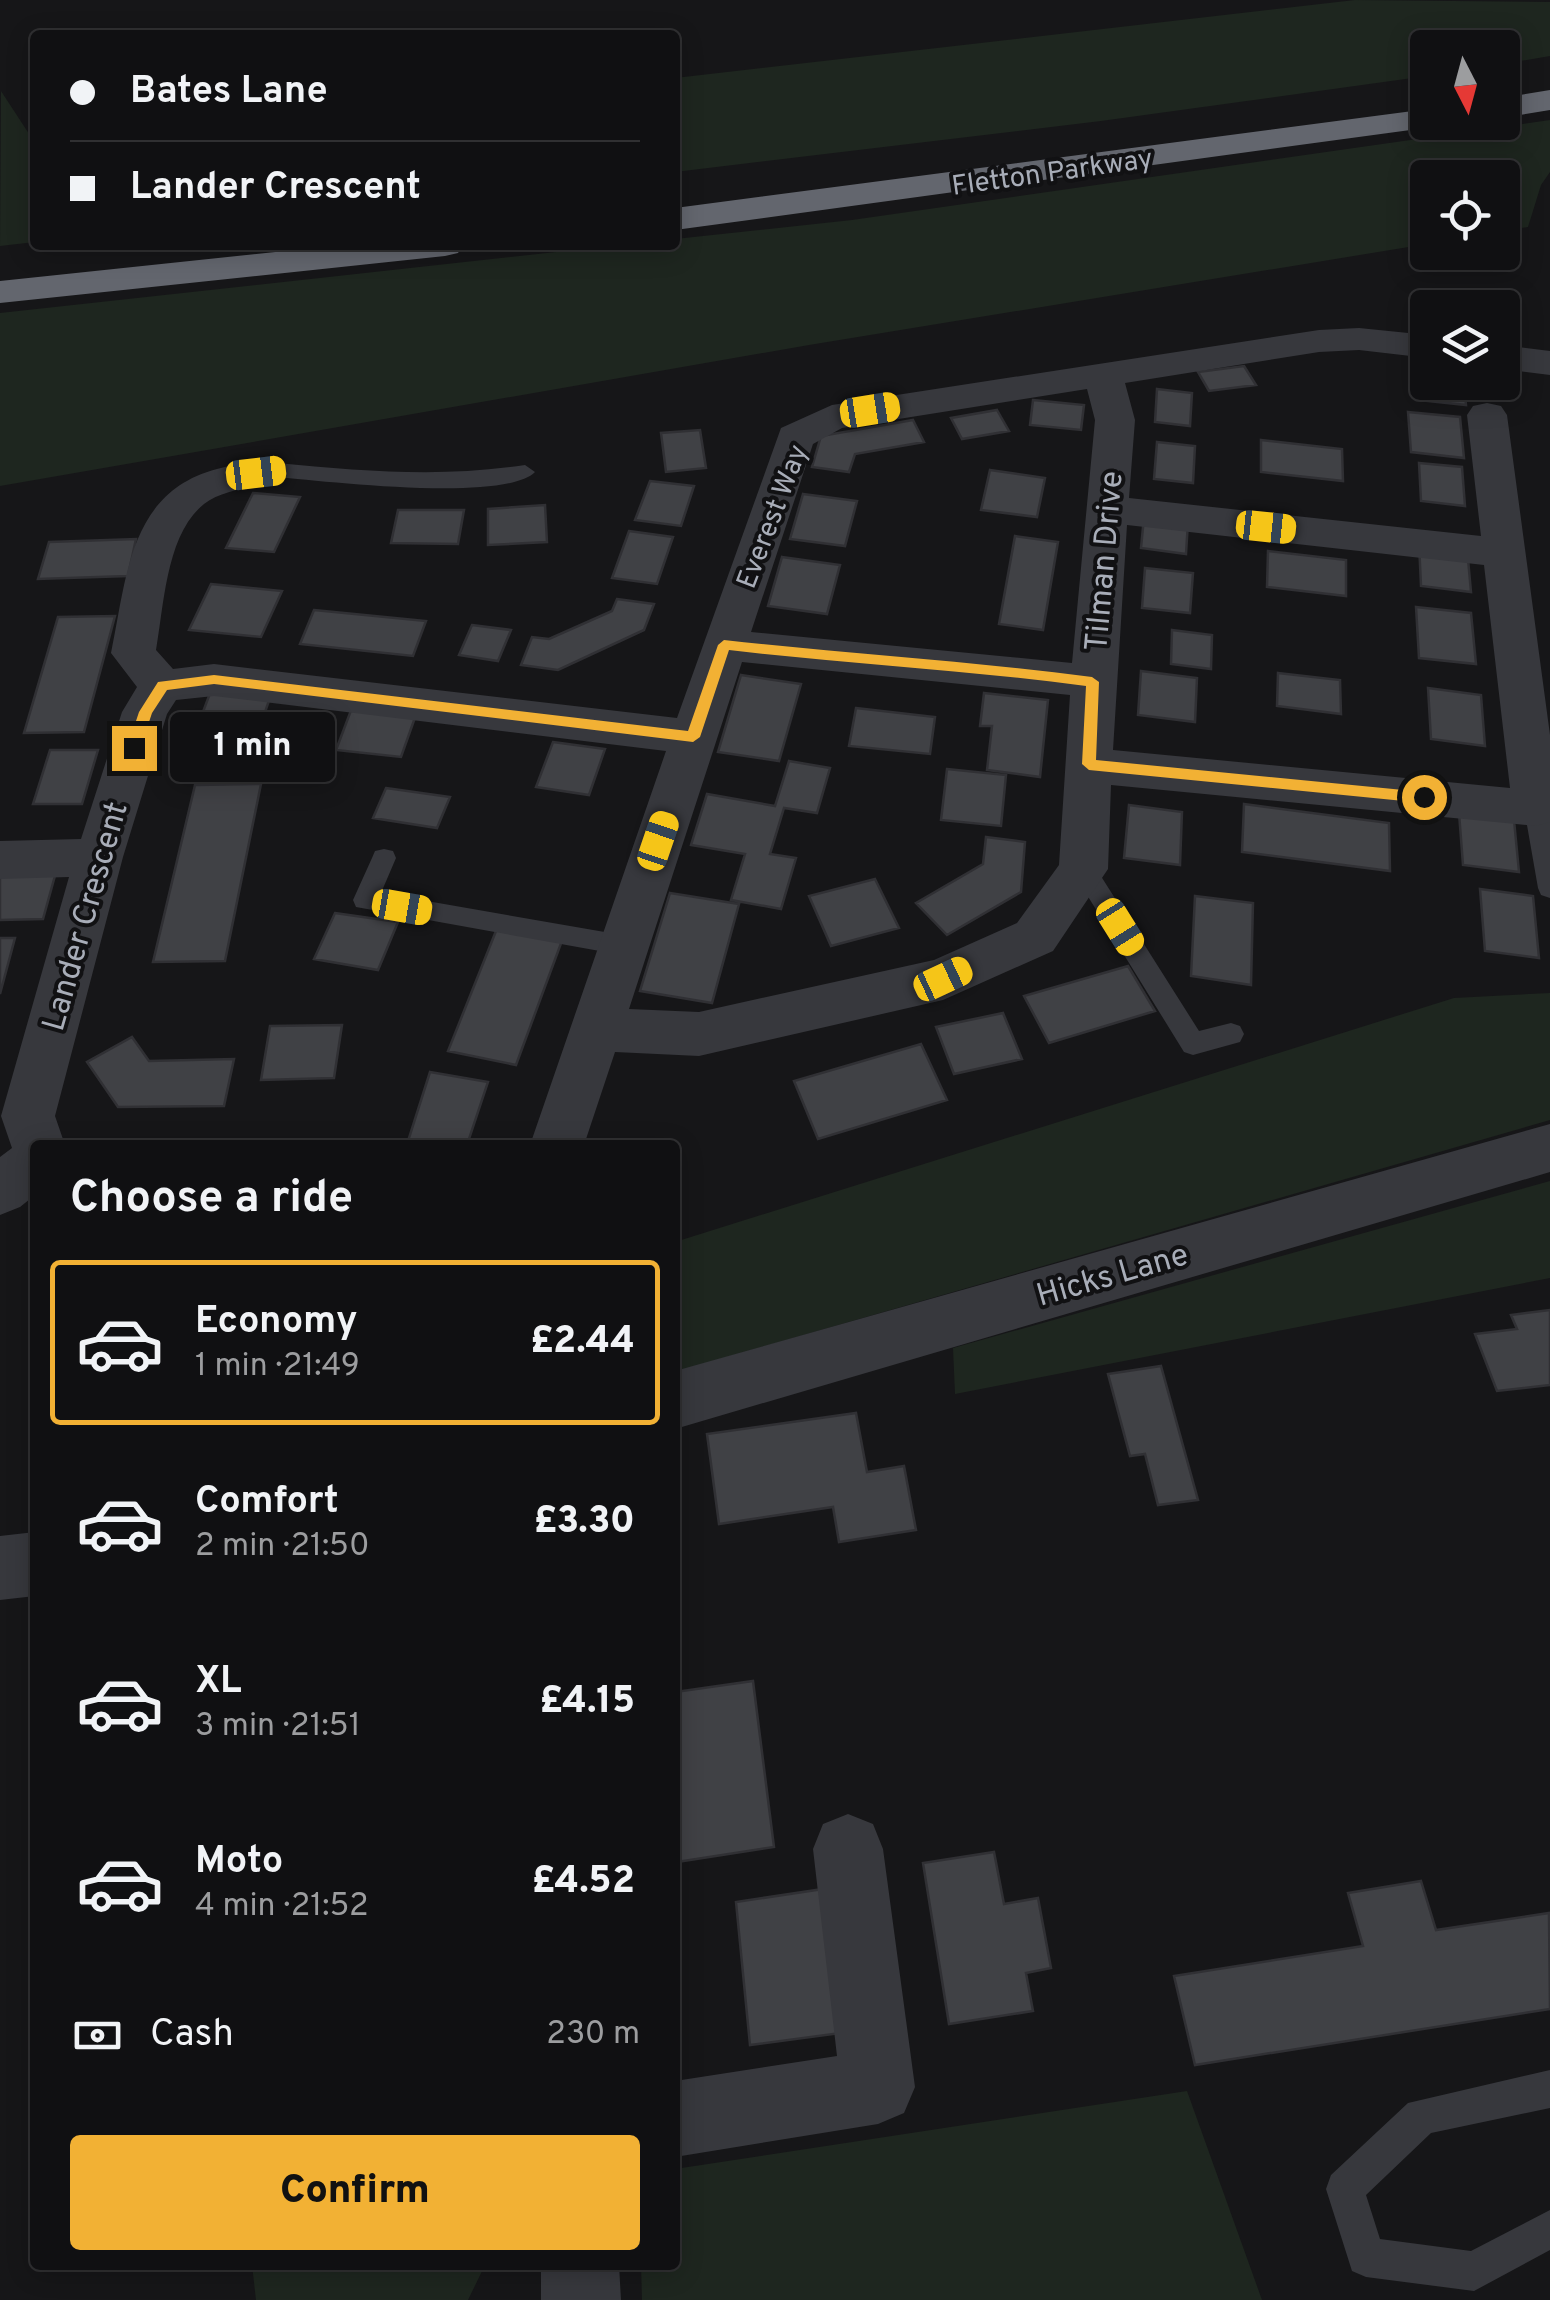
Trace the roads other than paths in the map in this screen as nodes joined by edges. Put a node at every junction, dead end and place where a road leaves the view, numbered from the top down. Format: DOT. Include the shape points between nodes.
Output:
graph roads {
  1 [pos="1545,80"];
  2 [pos="1410,90"];
  3 [pos="1520,96"];
  4 [pos="1410,121"];
  5 [pos="979,165"];
  6 [pos="694,183"];
  7 [pos="680,219"];
  8 [pos="114,250"];
  9 [pos="372,250"];
  10 [pos="9,275"];
  11 [pos="1410,346"];
  12 [pos="1520,359"];
  13 [pos="1550,363"];
  14 [pos="1104,374"];
  15 [pos="1488,415"];
  16 [pos="525,472"];
  17 [pos="256,473"];
  18 [pos="1107,509"];
  19 [pos="1504,554"];
  20 [pos="724,645"];
  21 [pos="1092,682"];
  22 [pos="162,686"];
  23 [pos="693,737"];
  24 [pos="1089,764"];
  25 [pos="1536,808"];
  26 [pos="98,857"];
  27 [pos="384,858"];
  28 [pos="0,860"];
  29 [pos="1083,869"];
  30 [pos="1550,888"];
  31 [pos="622,945"];
  32 [pos="594,1029"];
  33 [pos="1231,1034"];
  34 [pos="36,1140"];
  35 [pos="559,1140"];
  36 [pos="1550,1148"];
  37 [pos="30,1166"];
  38 [pos="0,1190"];
  39 [pos="680,1399"];
  40 [pos="30,1565"];
  41 [pos="0,1568"];
  42 [pos="848,1849"];
  43 [pos="1550,2088"];
  44 [pos="680,2118"];
  45 [pos="1550,2229"];
  46 [pos="580,2270"];
  47 [pos="581,2300"];
  1 -- 3 [label="highway"];
  2 -- 5 [label="highway, Fletton Parkway"];
  4 -- 5 [label="highway, Fletton Parkway"];
  5 -- 6 [label="highway, Fletton Parkway" via="788,172"];
  5 -- 7 [label="highway, Fletton Parkway" via="768,209"];
  8 -- 10 [label="highway"];
  9 -- 10 [label="highway"];
  11 -- 14 [label="street, Everest Way" via="1319,341"];
  12 -- 13 [label="street"];
  14 -- 18 [label="street, Tilman Drive" via="1115,420"];
  14 -- 20 [label="street, Everest Way" via="832,416 795,437"];
  15 -- 19 [label="street"];
  16 -- 17 [label="lane" via="431,482"];
  17 -- 22 [label="street" via="212,484 170,513 133,654"];
  18 -- 19 [label="street"];
  18 -- 21 [label="street, Tilman Drive"];
  19 -- 25 [label="street"];
  20 -- 21 [label="street"];
  20 -- 23 [label="street, Everest Way"];
  21 -- 24 [label="street, Tilman Drive"];
  22 -- 23 [label="street" via="214,680"];
  22 -- 26 [label="street, Lander Crescent" via="146,712"];
  23 -- 31 [label="street, Everest Way"];
  24 -- 25 [label="street"];
  24 -- 29 [label="street, Tilman Drive"];
  25 -- 30 [label="lane"];
  26 -- 28 [label="street"];
  26 -- 34 [label="street, Lander Crescent" via="28,1116"];
  27 -- 31 [label="lane" via="365,900"];
  29 -- 32 [label="street" via="1036,937 943,979 699,1034"];
  29 -- 33 [label="lane" via="1194,1044"];
  31 -- 32 [label="street, Everest Way"];
  32 -- 35 [label="street, Everest Way"];
  36 -- 39 [label="street, Hicks Lane"];
  37 -- 38 [label="street"];
  40 -- 41 [label="street"];
  42 -- 44 [label="street" via="878,2087"];
  43 -- 45 [label="lane" via="1421,2116 1345,2189 1366,2257 1474,2271"];
  46 -- 47 [label="street"];
}
